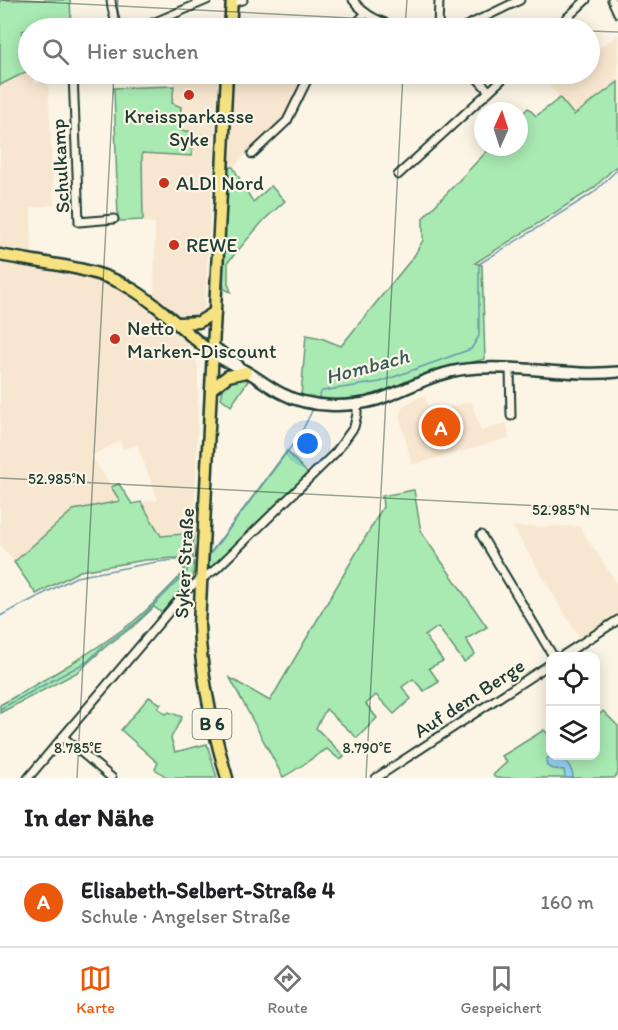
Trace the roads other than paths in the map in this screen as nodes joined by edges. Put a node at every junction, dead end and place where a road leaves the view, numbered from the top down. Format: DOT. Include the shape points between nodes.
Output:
graph roads {
  1 [pos="111,0"];
  2 [pos="207,0"];
  3 [pos="352,0"];
  4 [pos="439,0"];
  5 [pos="520,0"];
  6 [pos="586,0"];
  7 [pos="612,0"];
  8 [pos="235,1"];
  9 [pos="366,13"];
  10 [pos="618,13"];
  11 [pos="115,18"];
  12 [pos="165,18"];
  13 [pos="232,18"];
  14 [pos="361,18"];
  15 [pos="374,18"];
  16 [pos="438,18"];
  17 [pos="483,18"];
  18 [pos="567,18"];
  19 [pos="73,84"];
  20 [pos="226,84"];
  21 [pos="305,84"];
  22 [pos="482,84"];
  23 [pos="496,84"];
  24 [pos="489,91"];
  25 [pos="252,154"];
  26 [pos="398,176"];
  27 [pos="114,219"];
  28 [pos="0,255"];
  29 [pos="215,312"];
  30 [pos="180,325"];
  31 [pos="213,349"];
  32 [pos="510,369"];
  33 [pos="243,370"];
  34 [pos="618,372"];
  35 [pos="211,388"];
  36 [pos="357,403"];
  37 [pos="511,416"];
  38 [pos="481,535"];
  39 [pos="200,580"];
  40 [pos="618,620"];
  41 [pos="550,652"];
  42 [pos="570,652"];
  43 [pos="546,667"];
  44 [pos="63,737"];
  45 [pos="28,778"];
  46 [pos="112,778"];
  47 [pos="227,778"];
  48 [pos="376,778"];
  1 -- 11 [label="street"];
  2 -- 12 [label="street"];
  3 -- 9 [label="street"];
  4 -- 16 [label="street"];
  5 -- 17 [label="street"];
  6 -- 18 [label="street"];
  7 -- 10 [label="street"];
  8 -- 13 [label="main road"];
  9 -- 14 [label="street"];
  9 -- 15 [label="street"];
  19 -- 27 [label="street, Schulkamp" via="79,222"];
  20 -- 29 [label="main road, B 6"];
  21 -- 25 [label="street" via="286,121"];
  22 -- 24 [label="street"];
  23 -- 24 [label="street"];
  24 -- 26 [label="street"];
  28 -- 30 [label="main road" via="111,279 132,289"];
  29 -- 30 [label="main road" via="199,322"];
  29 -- 31 [label="main road, B 6"];
  30 -- 31 [label="main road"];
  31 -- 33 [label="main road"];
  31 -- 35 [label="main road, Syker Straße / B 6"];
  32 -- 34 [label="main road"];
  32 -- 36 [label="main road" via="444,373 376,400"];
  32 -- 37 [label="street"];
  33 -- 35 [label="main road"];
  33 -- 36 [label="main road" via="285,396 314,403"];
  35 -- 39 [label="main road, Syker Straße / B 6"];
  36 -- 39 [label="street" via="354,427 336,452"];
  38 -- 41 [label="street"];
  39 -- 44 [label="street" via="189,588"];
  39 -- 47 [label="main road, Syker Straße / B 6" via="201,668"];
  40 -- 42 [label="street"];
  43 -- 48 [label="street, Auf dem Berge"];
  44 -- 45 [label="street"];
  44 -- 46 [label="street"];
}
